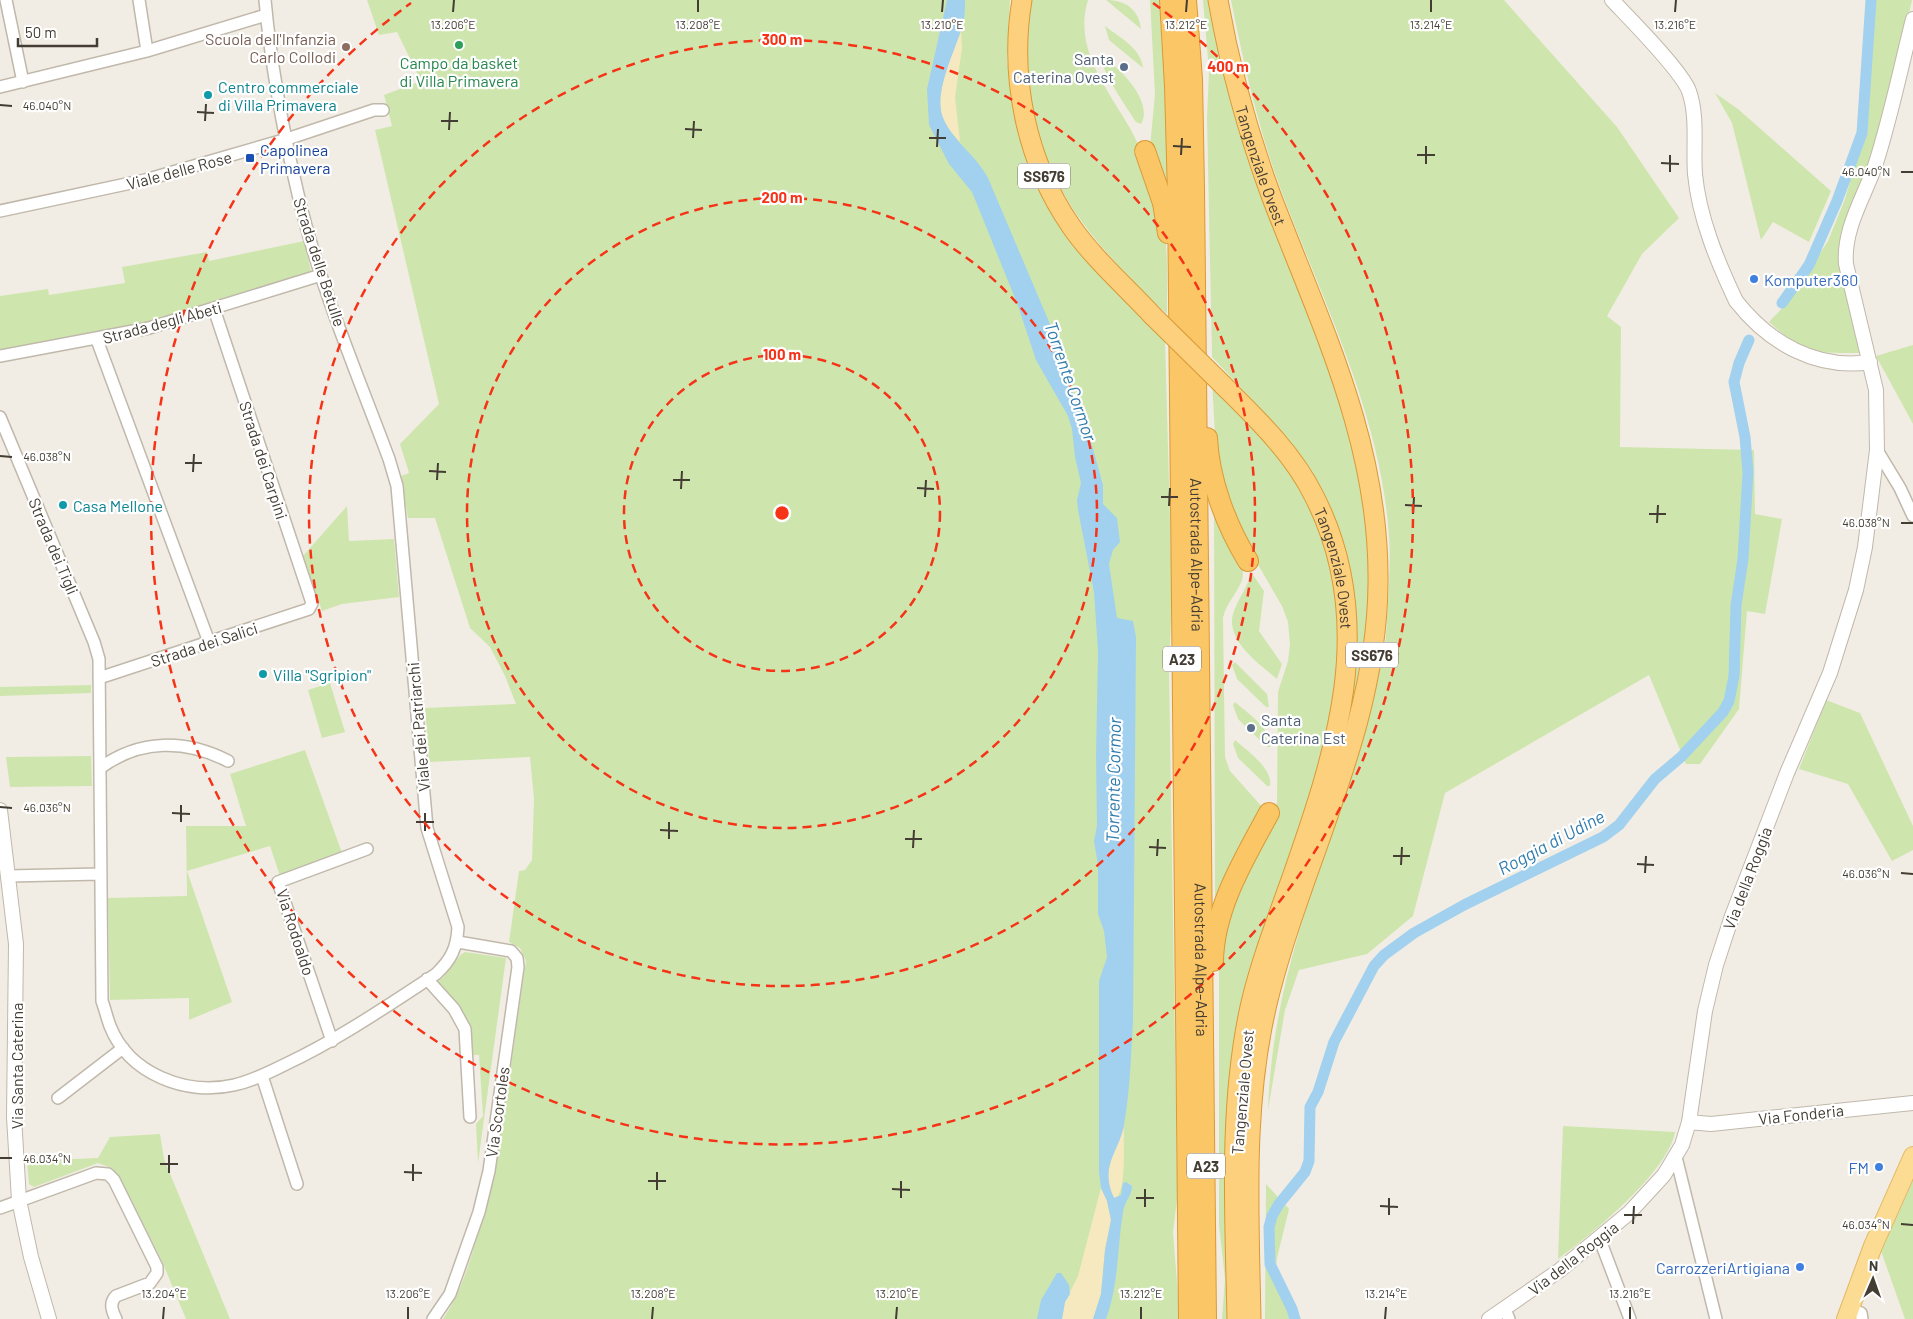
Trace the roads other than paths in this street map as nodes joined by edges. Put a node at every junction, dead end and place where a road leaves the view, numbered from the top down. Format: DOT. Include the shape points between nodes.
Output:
graph roads {
  1 [pos="6,0"];
  2 [pos="139,0"];
  3 [pos="265,0"];
  4 [pos="1022,0"];
  5 [pos="1170,0"];
  6 [pos="1186,0"];
  7 [pos="1218,0"];
  8 [pos="1612,0"];
  9 [pos="266,15"];
  10 [pos="1913,19"];
  11 [pos="147,51"];
  12 [pos="23,82"];
  13 [pos="0,87"];
  14 [pos="384,110"];
  15 [pos="287,139"];
  16 [pos="1145,151"];
  17 [pos="0,211"];
  18 [pos="321,275"];
  19 [pos="1195,302"];
  20 [pos="214,309"];
  21 [pos="1179,321"];
  22 [pos="97,340"];
  23 [pos="0,356"];
  24 [pos="1870,362"];
  25 [pos="0,417"];
  26 [pos="1877,450"];
  27 [pos="389,459"];
  28 [pos="1913,516"];
  29 [pos="1248,561"];
  30 [pos="309,610"];
  31 [pos="209,642"];
  32 [pos="99,678"];
  33 [pos="228,761"];
  34 [pos="100,768"];
  35 [pos="0,810"];
  36 [pos="1269,813"];
  37 [pos="367,849"];
  38 [pos="100,874"];
  39 [pos="8,876"];
  40 [pos="458,942"];
  41 [pos="428,979"];
  42 [pos="332,1041"];
  43 [pos="123,1048"];
  44 [pos="262,1076"];
  45 [pos="1204,1078"];
  46 [pos="58,1098"];
  47 [pos="1913,1102"];
  48 [pos="470,1116"];
  49 [pos="1689,1122"];
  50 [pos="1913,1156"];
  51 [pos="1676,1157"];
  52 [pos="296,1184"];
  53 [pos="19,1200"];
  54 [pos="0,1208"];
  55 [pos="1600,1240"];
  56 [pos="1507,1314"];
  57 [pos="1853,1315"];
  58 [pos="49,1319"];
  59 [pos="116,1319"];
  60 [pos="432,1319"];
  61 [pos="1189,1319"];
  62 [pos="1206,1319"];
  63 [pos="1237,1319"];
  64 [pos="1251,1319"];
  65 [pos="1489,1319"];
  66 [pos="1630,1319"];
  67 [pos="1716,1319"];
  1 -- 12 [label="street"];
  2 -- 11 [label="street"];
  3 -- 9 [label="street, Strada delle Betulle"];
  4 -- 63 [label="highway, Tangenziale Ovest / SS676, bridge" via="1017,53 1019,88 1030,144 1053,197 1072,227 1153,316 1288,454 1314,495 1328,529 1346,598 1348,646 1341,713 1328,772 1269,939 1248,1017 1240,1070 1236,1134"];
  5 -- 21 [label="highway, Autostrada Alpe-Adria / A23" via="1175,86"];
  6 -- 19 [label="highway, Autostrada Alpe-Adria / A23" via="1192,79"];
  7 -- 64 [label="highway, Tangenziale Ovest / SS676" via="1227,50 1248,128 1346,386 1370,479 1378,531 1376,622 1358,722 1283,944 1256,1055 1251,1099 1249,1184"];
  8 -- 24 [label="street" via="1672,66 1688,89 1693,109 1695,174 1702,212 1736,301 1746,314 1796,353 1818,361"];
  9 -- 11 [label="street"];
  9 -- 15 [label="street, Strada delle Betulle"];
  10 -- 24 [label="street, Via della Roggia" via="1876,163 1845,246 1846,264"];
  11 -- 12 [label="street"];
  12 -- 13 [label="street"];
  14 -- 15 [label="street, Viale delle Rose" via="374,110"];
  15 -- 17 [label="street, Viale delle Rose" via="145,180"];
  15 -- 18 [label="street, Strada delle Betulle" via="298,195"];
  16 -- 21 [label="highway" via="1167,220 1169,296"];
  18 -- 20 [label="street, Strada degli Abeti"];
  18 -- 27 [label="street, Strada delle Betulle"];
  19 -- 29 [label="highway" via="1205,341 1211,466 1225,514"];
  19 -- 45 [label="highway, Autostrada Alpe-Adria / A23"];
  20 -- 22 [label="street, Strada degli Abeti"];
  20 -- 30 [label="street, Strada dei Carpini" via="312,603"];
  21 -- 61 [label="highway, Autostrada Alpe-Adria / A23"];
  22 -- 23 [label="street, Strada degli Abeti"];
  22 -- 31 [label="street"];
  24 -- 26 [label="street, Via della Roggia" via="1876,390"];
  25 -- 32 [label="street, Strada dei Tigli" via="94,642 99,659"];
  26 -- 28 [label="street"];
  26 -- 49 [label="street, Via della Roggia" via="1866,547 1856,590 1818,706 1787,773 1716,965 1705,1010"];
  27 -- 40 [label="street, Viale dei Patriarchi" via="397,486 427,828 458,927"];
  30 -- 31 [label="street, Strada dei Salici"];
  31 -- 32 [label="street, Strada dei Salici"];
  32 -- 34 [label="street"];
  33 -- 34 [label="street" via="211,752 174,745 146,747 114,758"];
  34 -- 38 [label="street"];
  35 -- 39 [label="street, Via Santa Caterina"];
  36 -- 45 [label="highway" via="1235,879 1217,931 1213,954 1212,1039"];
  37 -- 42 [label="street, Via Rodoaldo" via="278,882"];
  38 -- 39 [label="street"];
  38 -- 43 [label="street" via="102,1001 111,1028"];
  39 -- 53 [label="street, Via Santa Caterina" via="16,944 14,1117"];
  40 -- 41 [label="street" via="449,962"];
  40 -- 60 [label="street, Via Scortoles" via="510,951 517,958 518,967 489,1170 479,1212 450,1294"];
  41 -- 42 [label="street"];
  41 -- 48 [label="street" via="454,1009 465,1029"];
  42 -- 44 [label="street"];
  43 -- 44 [label="street" via="148,1071 173,1083 200,1088 233,1086"];
  43 -- 46 [label="street"];
  44 -- 52 [label="street"];
  45 -- 62 [label="highway, Autostrada Alpe-Adria / A23"];
  47 -- 49 [label="street, Via Fonderia" via="1711,1124"];
  49 -- 51 [label="street, Via della Roggia"];
  50 -- 57 [label="main road" via="1873,1246"];
  51 -- 55 [label="street, Via della Roggia" via="1649,1192"];
  51 -- 67 [label="street"];
  53 -- 54 [label="street"];
  53 -- 58 [label="street, Via Santa Caterina"];
  53 -- 59 [label="street" via="96,1173 108,1174 114,1180 157,1267 157,1273 150,1282 112,1300"];
  55 -- 56 [label="street, Via della Roggia"];
  55 -- 66 [label="street"];
  56 -- 65 [label="street, Via della Roggia"];
}
